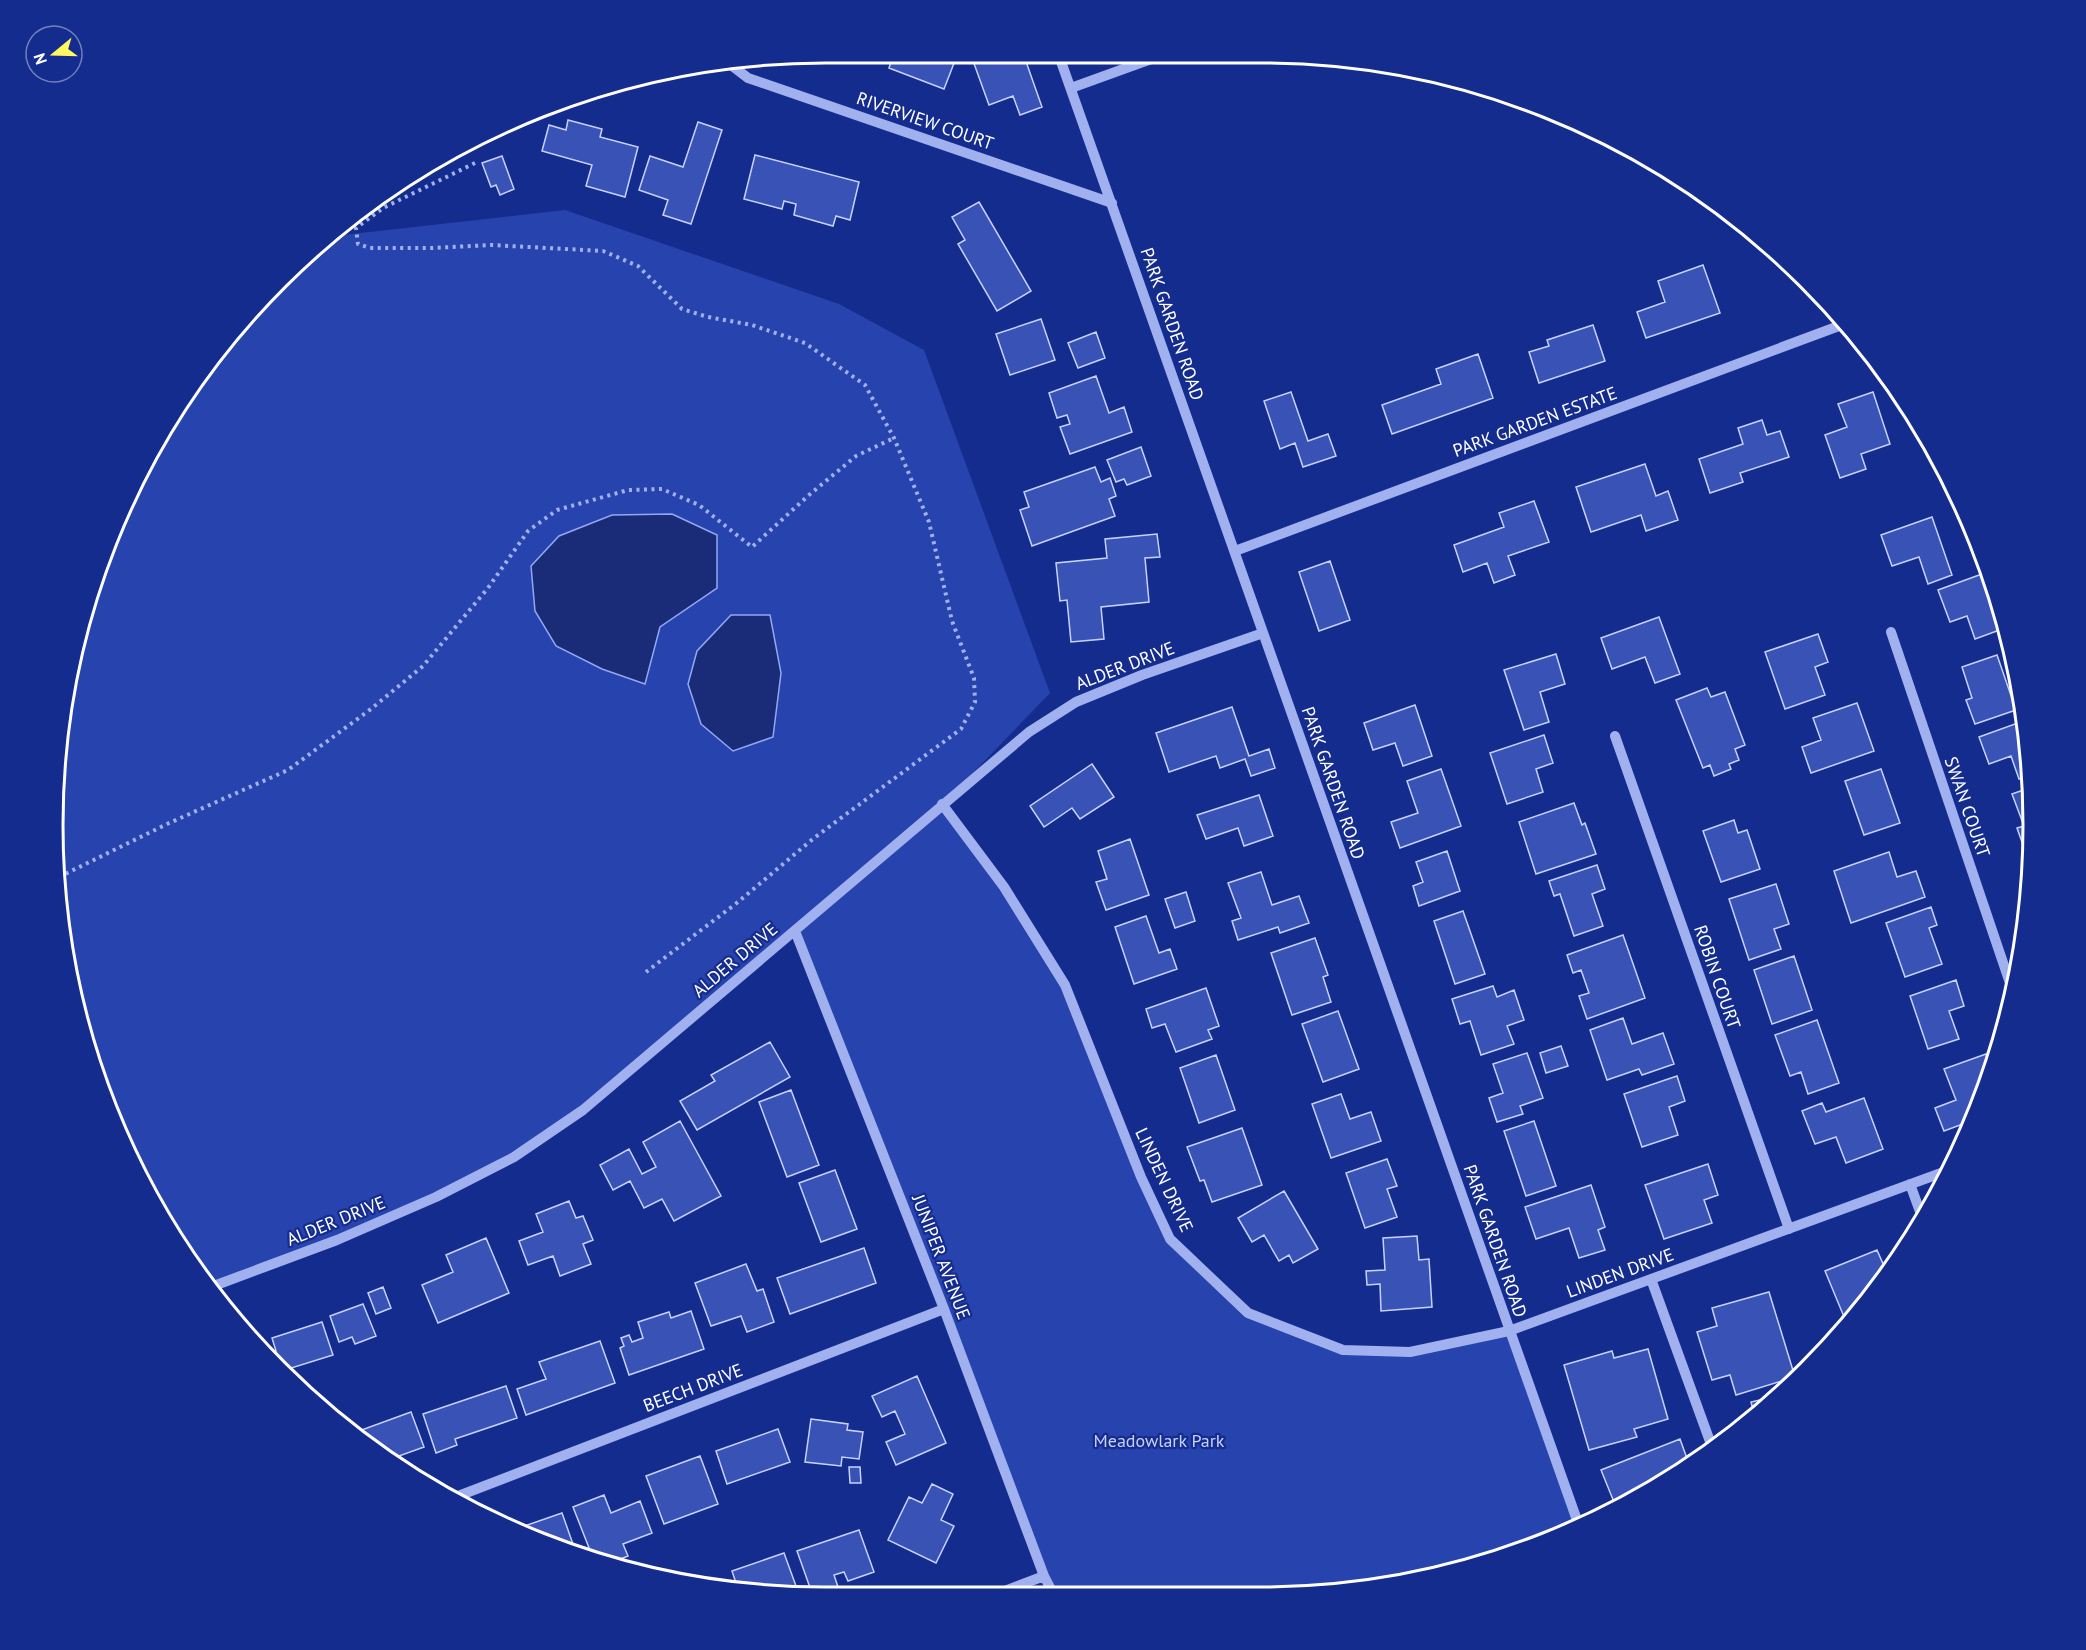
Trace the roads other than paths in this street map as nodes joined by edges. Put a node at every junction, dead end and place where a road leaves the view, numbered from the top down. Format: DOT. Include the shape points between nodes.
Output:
graph roads {
  1 [pos="1062,63"];
  2 [pos="1140,63"];
  3 [pos="736,69"];
  4 [pos="1071,88"];
  5 [pos="1112,203"];
  6 [pos="1837,327"];
  7 [pos="1235,551"];
  8 [pos="1891,632"];
  9 [pos="1263,633"];
  10 [pos="1615,736"];
  11 [pos="942,804"];
  12 [pos="795,931"];
  13 [pos="2008,976"];
  14 [pos="1938,1174"];
  15 [pos="1911,1184"];
  16 [pos="1919,1209"];
  17 [pos="1789,1229"];
  18 [pos="1651,1279"];
  19 [pos="217,1285"];
  20 [pos="944,1309"];
  21 [pos="1509,1331"];
  22 [pos="1709,1441"];
  23 [pos="462,1494"];
  24 [pos="1576,1518"];
  25 [pos="1044,1576"];
  26 [pos="1015,1587"];
  27 [pos="1050,1587"];
  1 -- 4 [label="street, PARK GARDEN ROAD"];
  2 -- 4 [label="street"];
  3 -- 5 [label="street, RIVERVIEW COURT" via="748,78"];
  4 -- 5 [label="street, PARK GARDEN ROAD"];
  5 -- 7 [label="street, PARK GARDEN ROAD"];
  6 -- 7 [label="street, PARK GARDEN ESTATE"];
  7 -- 9 [label="street, PARK GARDEN ROAD"];
  8 -- 13 [label="street, SWAN COURT"];
  9 -- 11 [label="street, ALDER DRIVE" via="1076,702 1029,732"];
  9 -- 21 [label="street, PARK GARDEN ROAD"];
  10 -- 17 [label="street, ROBIN COURT"];
  11 -- 12 [label="street, ALDER DRIVE"];
  11 -- 21 [label="street, LINDEN DRIVE" via="1004,887 1065,985 1141,1177 1170,1239 1248,1313 1343,1350 1410,1352"];
  12 -- 19 [label="street, ALDER DRIVE" via="582,1110 514,1158 337,1240"];
  12 -- 20 [label="street, JUNIPER AVENUE"];
  14 -- 15 [label="street, LINDEN DRIVE"];
  15 -- 16 [label="street"];
  15 -- 17 [label="street, LINDEN DRIVE"];
  17 -- 18 [label="street, LINDEN DRIVE"];
  18 -- 21 [label="street, LINDEN DRIVE"];
  18 -- 22 [label="street"];
  20 -- 23 [label="street, BEECH DRIVE"];
  20 -- 25 [label="street, JUNIPER AVENUE"];
  21 -- 24 [label="street, PARK GARDEN ROAD"];
  25 -- 26 [label="street"];
  25 -- 27 [label="street, JUNIPER AVENUE"];
}
